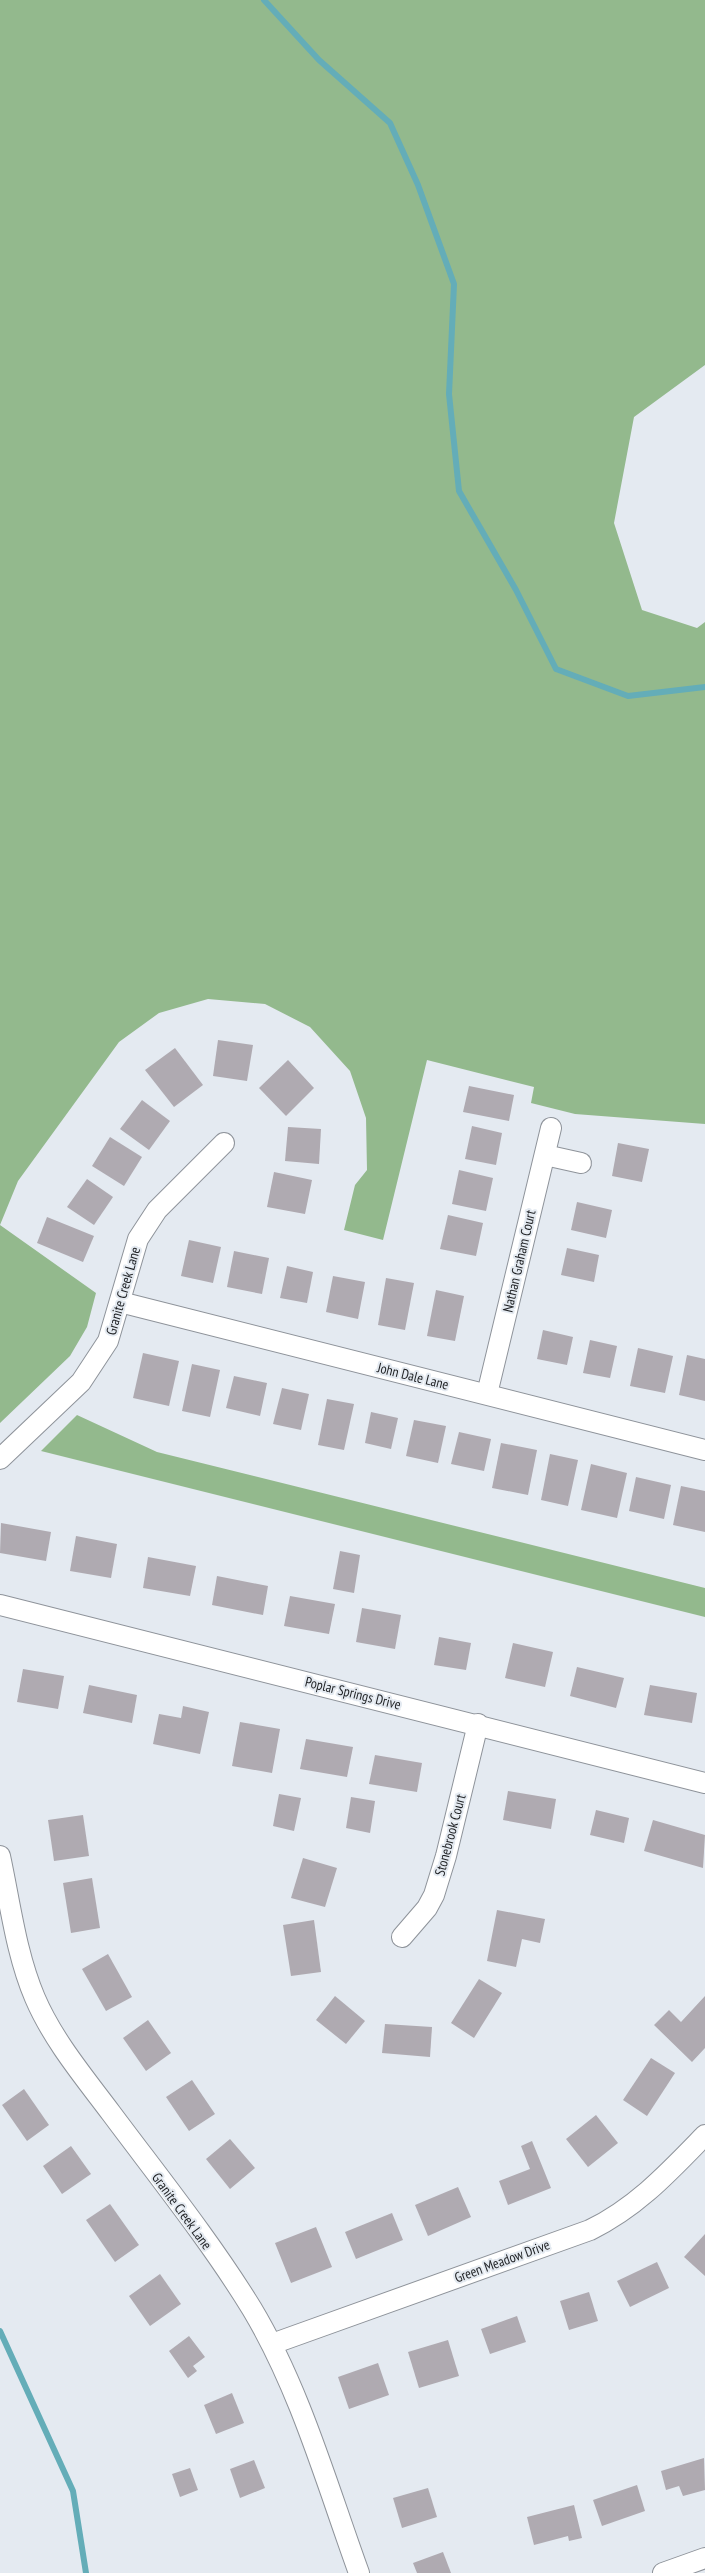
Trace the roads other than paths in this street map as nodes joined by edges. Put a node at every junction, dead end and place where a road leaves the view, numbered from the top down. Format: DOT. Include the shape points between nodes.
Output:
graph roads {
  1 [pos="551,1128"];
  2 [pos="224,1143"];
  3 [pos="544,1155"];
  4 [pos="581,1163"];
  5 [pos="120,1302"];
  6 [pos="487,1394"];
  7 [pos="705,1450"];
  8 [pos="0,1459"];
  9 [pos="0,1605"];
  10 [pos="478,1724"];
  11 [pos="705,1782"];
  12 [pos="0,1856"];
  13 [pos="402,1937"];
  14 [pos="705,2135"];
  15 [pos="272,2344"];
  16 [pos="705,2558"];
  17 [pos="359,2573"];
  18 [pos="664,2573"];
  1 -- 3 [label="street, Nathan Graham Court"];
  2 -- 5 [label="street, Granite Creek Lane" via="157,1210 138,1239"];
  3 -- 4 [label="street"];
  3 -- 6 [label="street, Nathan Graham Court"];
  5 -- 6 [label="street, John Dale Lane"];
  5 -- 8 [label="street, Granite Creek Lane" via="108,1341 81,1382"];
  6 -- 7 [label="street, John Dale Lane"];
  9 -- 10 [label="street, Poplar Springs Drive"];
  10 -- 11 [label="street, Poplar Springs Drive"];
  10 -- 13 [label="street, Stonebrook Court" via="434,1895 428,1908"];
  12 -- 15 [label="street, Granite Creek Lane" via="22,1957 34,1997 47,2021 230,2277"];
  14 -- 15 [label="street, Green Meadow Drive" via="656,2186 628,2209 590,2230"];
  15 -- 17 [label="street, Granite Creek Lane" via="293,2391"];
  16 -- 18 [label="street"];
}
